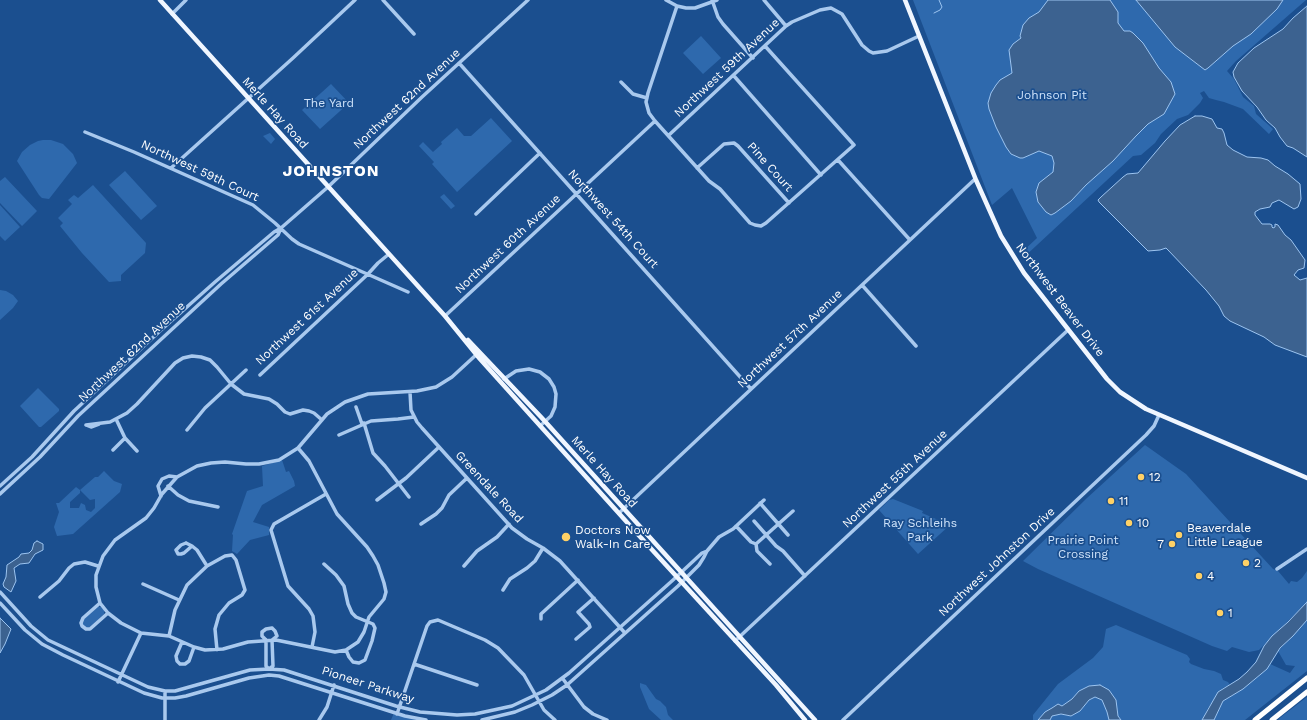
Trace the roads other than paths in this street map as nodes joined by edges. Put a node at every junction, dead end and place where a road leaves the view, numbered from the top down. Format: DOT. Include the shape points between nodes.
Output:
graph roads {
  1 [pos="160,0"];
  2 [pos="186,0"];
  3 [pos="355,0"];
  4 [pos="383,0"];
  5 [pos="528,0"];
  6 [pos="666,0"];
  7 [pos="714,0"];
  8 [pos="764,0"];
  9 [pos="904,0"];
  10 [pos="677,6"];
  11 [pos="172,14"];
  12 [pos="786,26"];
  13 [pos="414,34"];
  14 [pos="919,36"];
  15 [pos="765,46"];
  16 [pos="753,58"];
  17 [pos="460,63"];
  18 [pos="734,76"];
  19 [pos="621,82"];
  20 [pos="248,98"];
  21 [pos="647,98"];
  22 [pos="655,121"];
  23 [pos="85,132"];
  24 [pos="669,136"];
  25 [pos="540,153"];
  26 [pos="838,160"];
  27 [pos="172,168"];
  28 [pos="697,168"];
  29 [pos="821,175"];
  30 [pos="975,180"];
  31 [pos="328,187"];
  32 [pos="576,194"];
  33 [pos="789,203"];
  34 [pos="476,214"];
  35 [pos="281,228"];
  36 [pos="910,240"];
  37 [pos="389,254"];
  38 [pos="368,274"];
  39 [pos="862,285"];
  40 [pos="408,292"];
  41 [pos="445,316"];
  42 [pos="1068,330"];
  43 [pos="916,346"];
  44 [pos="478,353"];
  45 [pos="246,370"];
  46 [pos="260,375"];
  47 [pos="505,378"];
  48 [pos="500,382"];
  49 [pos="231,384"];
  50 [pos="751,389"];
  51 [pos="410,392"];
  52 [pos="356,406"];
  53 [pos="1160,415"];
  54 [pos="414,416"];
  55 [pos="116,419"];
  56 [pos="322,420"];
  57 [pos="545,422"];
  58 [pos="99,424"];
  59 [pos="363,424"];
  60 [pos="540,426"];
  61 [pos="187,430"];
  62 [pos="339,435"];
  63 [pos="125,438"];
  64 [pos="439,447"];
  65 [pos="298,448"];
  66 [pos="113,450"];
  67 [pos="137,451"];
  68 [pos="178,477"];
  69 [pos="467,478"];
  70 [pos="1307,478"];
  71 [pos="399,483"];
  72 [pos="0,486"];
  73 [pos="168,486"];
  74 [pos="0,494"];
  75 [pos="326,494"];
  76 [pos="161,496"];
  77 [pos="409,497"];
  78 [pos="377,500"];
  79 [pos="764,500"];
  80 [pos="760,503"];
  81 [pos="218,507"];
  82 [pos="624,508"];
  83 [pos="793,511"];
  84 [pos="618,513"];
  85 [pos="754,521"];
  86 [pos="421,524"];
  87 [pos="509,524"];
  88 [pos="778,524"];
  89 [pos="736,526"];
  90 [pos="767,535"];
  91 [pos="788,535"];
  92 [pos="756,544"];
  93 [pos="192,546"];
  94 [pos="543,548"];
  95 [pos="1307,549"];
  96 [pos="707,551"];
  97 [pos="324,564"];
  98 [pos="770,564"];
  99 [pos="98,566"];
  100 [pos="208,566"];
  101 [pos="464,566"];
  102 [pos="1277,569"];
  103 [pos="681,573"];
  104 [pos="805,576"];
  105 [pos="676,577"];
  106 [pos="686,578"];
  107 [pos="578,580"];
  108 [pos="681,582"];
  109 [pos="143,584"];
  110 [pos="503,590"];
  111 [pos="0,592"];
  112 [pos="40,597"];
  113 [pos="594,598"];
  114 [pos="179,600"];
  115 [pos="0,602"];
  116 [pos="100,602"];
  117 [pos="108,613"];
  118 [pos="541,619"];
  119 [pos="367,622"];
  120 [pos="620,628"];
  121 [pos="141,633"];
  122 [pos="625,633"];
  123 [pos="169,636"];
  124 [pos="576,639"];
  125 [pos="737,639"];
  126 [pos="266,640"];
  127 [pos="274,640"];
  128 [pos="182,642"];
  129 [pos="194,647"];
  130 [pos="312,647"];
  131 [pos="217,650"];
  132 [pos="346,650"];
  133 [pos="414,664"];
  134 [pos="269,669"];
  135 [pos="121,675"];
  136 [pos="269,675"];
  137 [pos="1307,678"];
  138 [pos="563,679"];
  139 [pos="118,682"];
  140 [pos="567,684"];
  141 [pos="334,685"];
  142 [pos="476,685"];
  143 [pos="165,691"];
  144 [pos="332,692"];
  145 [pos="1307,692"];
  146 [pos="536,695"];
  147 [pos="166,698"];
  148 [pos="540,701"];
  149 [pos="399,707"];
  150 [pos="397,714"];
  151 [pos="165,720"];
  152 [pos="319,720"];
  153 [pos="426,720"];
  154 [pos="482,720"];
  155 [pos="555,720"];
  156 [pos="607,720"];
  157 [pos="805,720"];
  158 [pos="815,720"];
  159 [pos="843,720"];
  160 [pos="1255,720"];
  161 [pos="1272,720"];
  1 -- 11 [label="main road, Merle Hay Road"];
  2 -- 11 [label="street"];
  3 -- 20 [label="street"];
  4 -- 13 [label="street"];
  5 -- 17 [label="street, Northwest 62nd Avenue"];
  6 -- 10 [label="street"];
  7 -- 10 [label="street" via="695,8"];
  7 -- 16 [label="street" via="723,24"];
  8 -- 12 [label="street"];
  9 -- 14 [label="main road, Northwest Beaver Drive"];
  10 -- 21 [label="street"];
  11 -- 20 [label="main road, Merle Hay Road"];
  12 -- 14 [label="street, Northwest 59th Avenue" via="820,10 831,8 842,14 862,45 873,53 887,51"];
  12 -- 15 [label="street, Northwest 59th Avenue"];
  14 -- 30 [label="main road, Northwest Beaver Drive"];
  15 -- 16 [label="street, Northwest 59th Avenue"];
  15 -- 26 [label="street" via="854,145"];
  16 -- 18 [label="street, Northwest 59th Avenue"];
  17 -- 25 [label="street, Northwest 54th Court"];
  17 -- 31 [label="street, Northwest 62nd Avenue"];
  18 -- 24 [label="street, Northwest 59th Avenue"];
  18 -- 29 [label="street"];
  19 -- 21 [label="street" via="633,94"];
  20 -- 27 [label="street"];
  20 -- 31 [label="main road, Merle Hay Road"];
  21 -- 22 [label="street" via="649,113"];
  22 -- 24 [label="street"];
  22 -- 32 [label="street, Northwest 60th Avenue"];
  23 -- 27 [label="street, Northwest 59th Court"];
  24 -- 28 [label="street"];
  25 -- 32 [label="street, Northwest 54th Court"];
  25 -- 34 [label="street"];
  26 -- 29 [label="street"];
  26 -- 36 [label="street"];
  27 -- 35 [label="street, Northwest 59th Court" via="253,205"];
  28 -- 33 [label="street" via="750,223 755,225 761,226 766,223"];
  28 -- 33 [label="street, Pine Court" via="724,144 734,143"];
  29 -- 33 [label="street"];
  30 -- 36 [label="street, Northwest 57th Avenue"];
  30 -- 42 [label="main road, Northwest Beaver Drive" via="1011,253"];
  31 -- 35 [label="street, Northwest 62nd Avenue"];
  31 -- 37 [label="main road, Merle Hay Road"];
  32 -- 41 [label="street, Northwest 60th Avenue"];
  32 -- 50 [label="street, Northwest 54th Court"];
  35 -- 38 [label="street, Northwest 59th Court" via="299,244"];
  35 -- 72 [label="street, Northwest 62nd Avenue" via="162,329 74,411 32,457"];
  35 -- 74 [label="street, Northwest 62nd Avenue" via="278,236 221,284 78,416"];
  36 -- 39 [label="street, Northwest 57th Avenue"];
  37 -- 38 [label="street, Northwest 61st Avenue"];
  37 -- 41 [label="main road, Merle Hay Road"];
  38 -- 40 [label="street, Northwest 59th Court"];
  38 -- 46 [label="street, Northwest 61st Avenue"];
  39 -- 43 [label="street"];
  39 -- 50 [label="street, Northwest 57th Avenue"];
  41 -- 44 [label="main road, Merle Hay Road"];
  42 -- 53 [label="main road, Northwest Beaver Drive" via="1113,386 1132,401"];
  42 -- 104 [label="street, Northwest 55th Avenue"];
  44 -- 47 [label="main road, Merle Hay Road"];
  44 -- 48 [label="main road, Merle Hay Road"];
  44 -- 51 [label="street" via="442,384"];
  45 -- 49 [label="street"];
  47 -- 48 [label="street"];
  47 -- 57 [label="main road, Merle Hay Road"];
  47 -- 57 [label="street" via="516,371 529,369 547,377 554,387 556,400 552,413"];
  48 -- 60 [label="main road, Merle Hay Road"];
  49 -- 55 [label="street" via="210,360 197,356 187,357 175,363 132,409"];
  49 -- 56 [label="street" via="244,394 270,399 285,412 294,414 309,410"];
  49 -- 61 [label="street" via="205,408"];
  50 -- 82 [label="street, Northwest 57th Avenue"];
  51 -- 54 [label="street, Greendale Road"];
  51 -- 56 [label="street" via="360,396 345,402"];
  52 -- 59 [label="street"];
  53 -- 70 [label="main road, Northwest Beaver Drive"];
  53 -- 159 [label="street, Northwest Johnston Drive" via="1146,435"];
  54 -- 59 [label="street"];
  54 -- 64 [label="street, Greendale Road"];
  55 -- 58 [label="street"];
  55 -- 63 [label="street"];
  56 -- 65 [label="street"];
  57 -- 60 [label="street"];
  57 -- 82 [label="main road, Merle Hay Road"];
  59 -- 62 [label="street"];
  59 -- 71 [label="street" via="373,453"];
  60 -- 84 [label="main road, Merle Hay Road"];
  63 -- 66 [label="street"];
  63 -- 67 [label="street"];
  64 -- 69 [label="street, Greendale Road"];
  64 -- 71 [label="street"];
  65 -- 68 [label="street" via="285,457 267,463 253,465 211,462 197,466"];
  65 -- 75 [label="street" via="309,461"];
  68 -- 73 [label="street"];
  68 -- 76 [label="street" via="168,476 162,479 158,486"];
  69 -- 86 [label="street" via="455,489 442,508"];
  69 -- 87 [label="street, Greendale Road"];
  71 -- 77 [label="street"];
  71 -- 78 [label="street"];
  73 -- 76 [label="street"];
  73 -- 81 [label="street" via="189,501"];
  75 -- 119 [label="street" via="343,522 373,556 384,583 384,599"];
  75 -- 130 [label="street" via="274,524 272,530 288,586 313,616 315,632"];
  76 -- 99 [label="street" via="146,518 110,545"];
  79 -- 80 [label="street, Pioneer Parkway"];
  80 -- 88 [label="street"];
  80 -- 89 [label="street, Pioneer Parkway"];
  82 -- 84 [label="street, Northwest 57th Avenue"];
  82 -- 103 [label="main road, Merle Hay Road"];
  83 -- 88 [label="street"];
  84 -- 105 [label="main road, Merle Hay Road"];
  85 -- 90 [label="street"];
  87 -- 94 [label="street, Greendale Road" via="519,534"];
  87 -- 101 [label="street" via="497,537 477,551"];
  88 -- 90 [label="street"];
  88 -- 91 [label="street"];
  89 -- 92 [label="street"];
  89 -- 96 [label="street, Pioneer Parkway" via="719,537"];
  90 -- 92 [label="street"];
  90 -- 104 [label="street"];
  92 -- 98 [label="street" via="757,551"];
  93 -- 100 [label="street"];
  94 -- 107 [label="street, Greendale Road"];
  94 -- 110 [label="street" via="535,561 510,579"];
  95 -- 102 [label="street"];
  96 -- 103 [label="street, Pioneer Parkway" via="702,552"];
  96 -- 106 [label="street, Pioneer Parkway" via="699,565"];
  97 -- 119 [label="street" via="344,586 352,613"];
  99 -- 112 [label="street" via="85,562 74,564 60,581"];
  99 -- 116 [label="street" via="96,587"];
  100 -- 114 [label="street" via="191,582"];
  100 -- 131 [label="street" via="225,556 232,555 236,560 245,590 219,615 215,629"];
  103 -- 105 [label="street, Pioneer Parkway"];
  103 -- 106 [label="main road, Merle Hay Road"];
  104 -- 125 [label="street, Northwest 55th Avenue"];
  105 -- 108 [label="main road, Merle Hay Road"];
  105 -- 120 [label="street, Pioneer Parkway"];
  106 -- 108 [label="street, Pioneer Parkway"];
  106 -- 125 [label="main road, Merle Hay Road"];
  107 -- 113 [label="street, Greendale Road"];
  107 -- 118 [label="street" via="541,614"];
  108 -- 122 [label="street, Pioneer Parkway"];
  108 -- 125 [label="main road, Merle Hay Road"];
  109 -- 114 [label="street"];
  111 -- 135 [label="street, Pioneer Parkway" via="31,626 48,640"];
  113 -- 120 [label="street, Greendale Road"];
  113 -- 124 [label="street" via="578,612 590,627"];
  114 -- 123 [label="street"];
  115 -- 139 [label="street, Pioneer Parkway" via="25,630 42,644"];
  116 -- 117 [label="street"];
  116 -- 117 [label="street" via="83,618 82,626 90,629"];
  117 -- 121 [label="street"];
  119 -- 132 [label="street" via="360,640"];
  119 -- 132 [label="street" via="373,624 375,630 366,658 359,663 353,662"];
  120 -- 122 [label="street, Greendale Road"];
  120 -- 138 [label="street, Pioneer Parkway"];
  121 -- 123 [label="street"];
  121 -- 135 [label="street"];
  122 -- 140 [label="street, Pioneer Parkway"];
  123 -- 128 [label="street"];
  125 -- 157 [label="main road, Merle Hay Road"];
  125 -- 158 [label="main road, Merle Hay Road"];
  126 -- 127 [label="street"];
  126 -- 127 [label="street" via="262,632 268,628 275,631 277,636"];
  126 -- 131 [label="street"];
  126 -- 134 [label="street" via="266,666"];
  127 -- 130 [label="street"];
  127 -- 134 [label="street" via="273,666"];
  128 -- 129 [label="street"];
  128 -- 129 [label="street" via="176,656 180,664 189,661"];
  129 -- 131 [label="street"];
  130 -- 132 [label="street" via="332,652"];
  133 -- 142 [label="street"];
  133 -- 146 [label="street" via="427,626 434,620 443,621 498,648 524,675"];
  133 -- 149 [label="street"];
  134 -- 136 [label="street"];
  134 -- 141 [label="street, Pioneer Parkway" via="284,670"];
  134 -- 143 [label="street, Pioneer Parkway" via="250,670 182,690"];
  135 -- 139 [label="street"];
  135 -- 143 [label="street, Pioneer Parkway" via="148,687"];
  136 -- 144 [label="street, Pioneer Parkway" via="289,678"];
  136 -- 147 [label="street, Pioneer Parkway" via="186,696"];
  137 -- 160 [label="highway"];
  138 -- 140 [label="street"];
  138 -- 146 [label="street, Pioneer Parkway"];
  139 -- 147 [label="street, Pioneer Parkway" via="144,693"];
  140 -- 148 [label="street, Pioneer Parkway"];
  140 -- 156 [label="street" via="584,707"];
  141 -- 144 [label="street"];
  141 -- 149 [label="street, Pioneer Parkway"];
  143 -- 147 [label="street"];
  144 -- 150 [label="street, Pioneer Parkway"];
  144 -- 152 [label="street"];
  145 -- 161 [label="highway"];
  146 -- 148 [label="street"];
  146 -- 149 [label="street, Pioneer Parkway" via="512,706 475,714 438,715"];
  147 -- 151 [label="street"];
  148 -- 154 [label="street, Pioneer Parkway" via="514,712"];
  148 -- 155 [label="street"];
  149 -- 150 [label="street"];
  150 -- 153 [label="street, Pioneer Parkway"];
}
